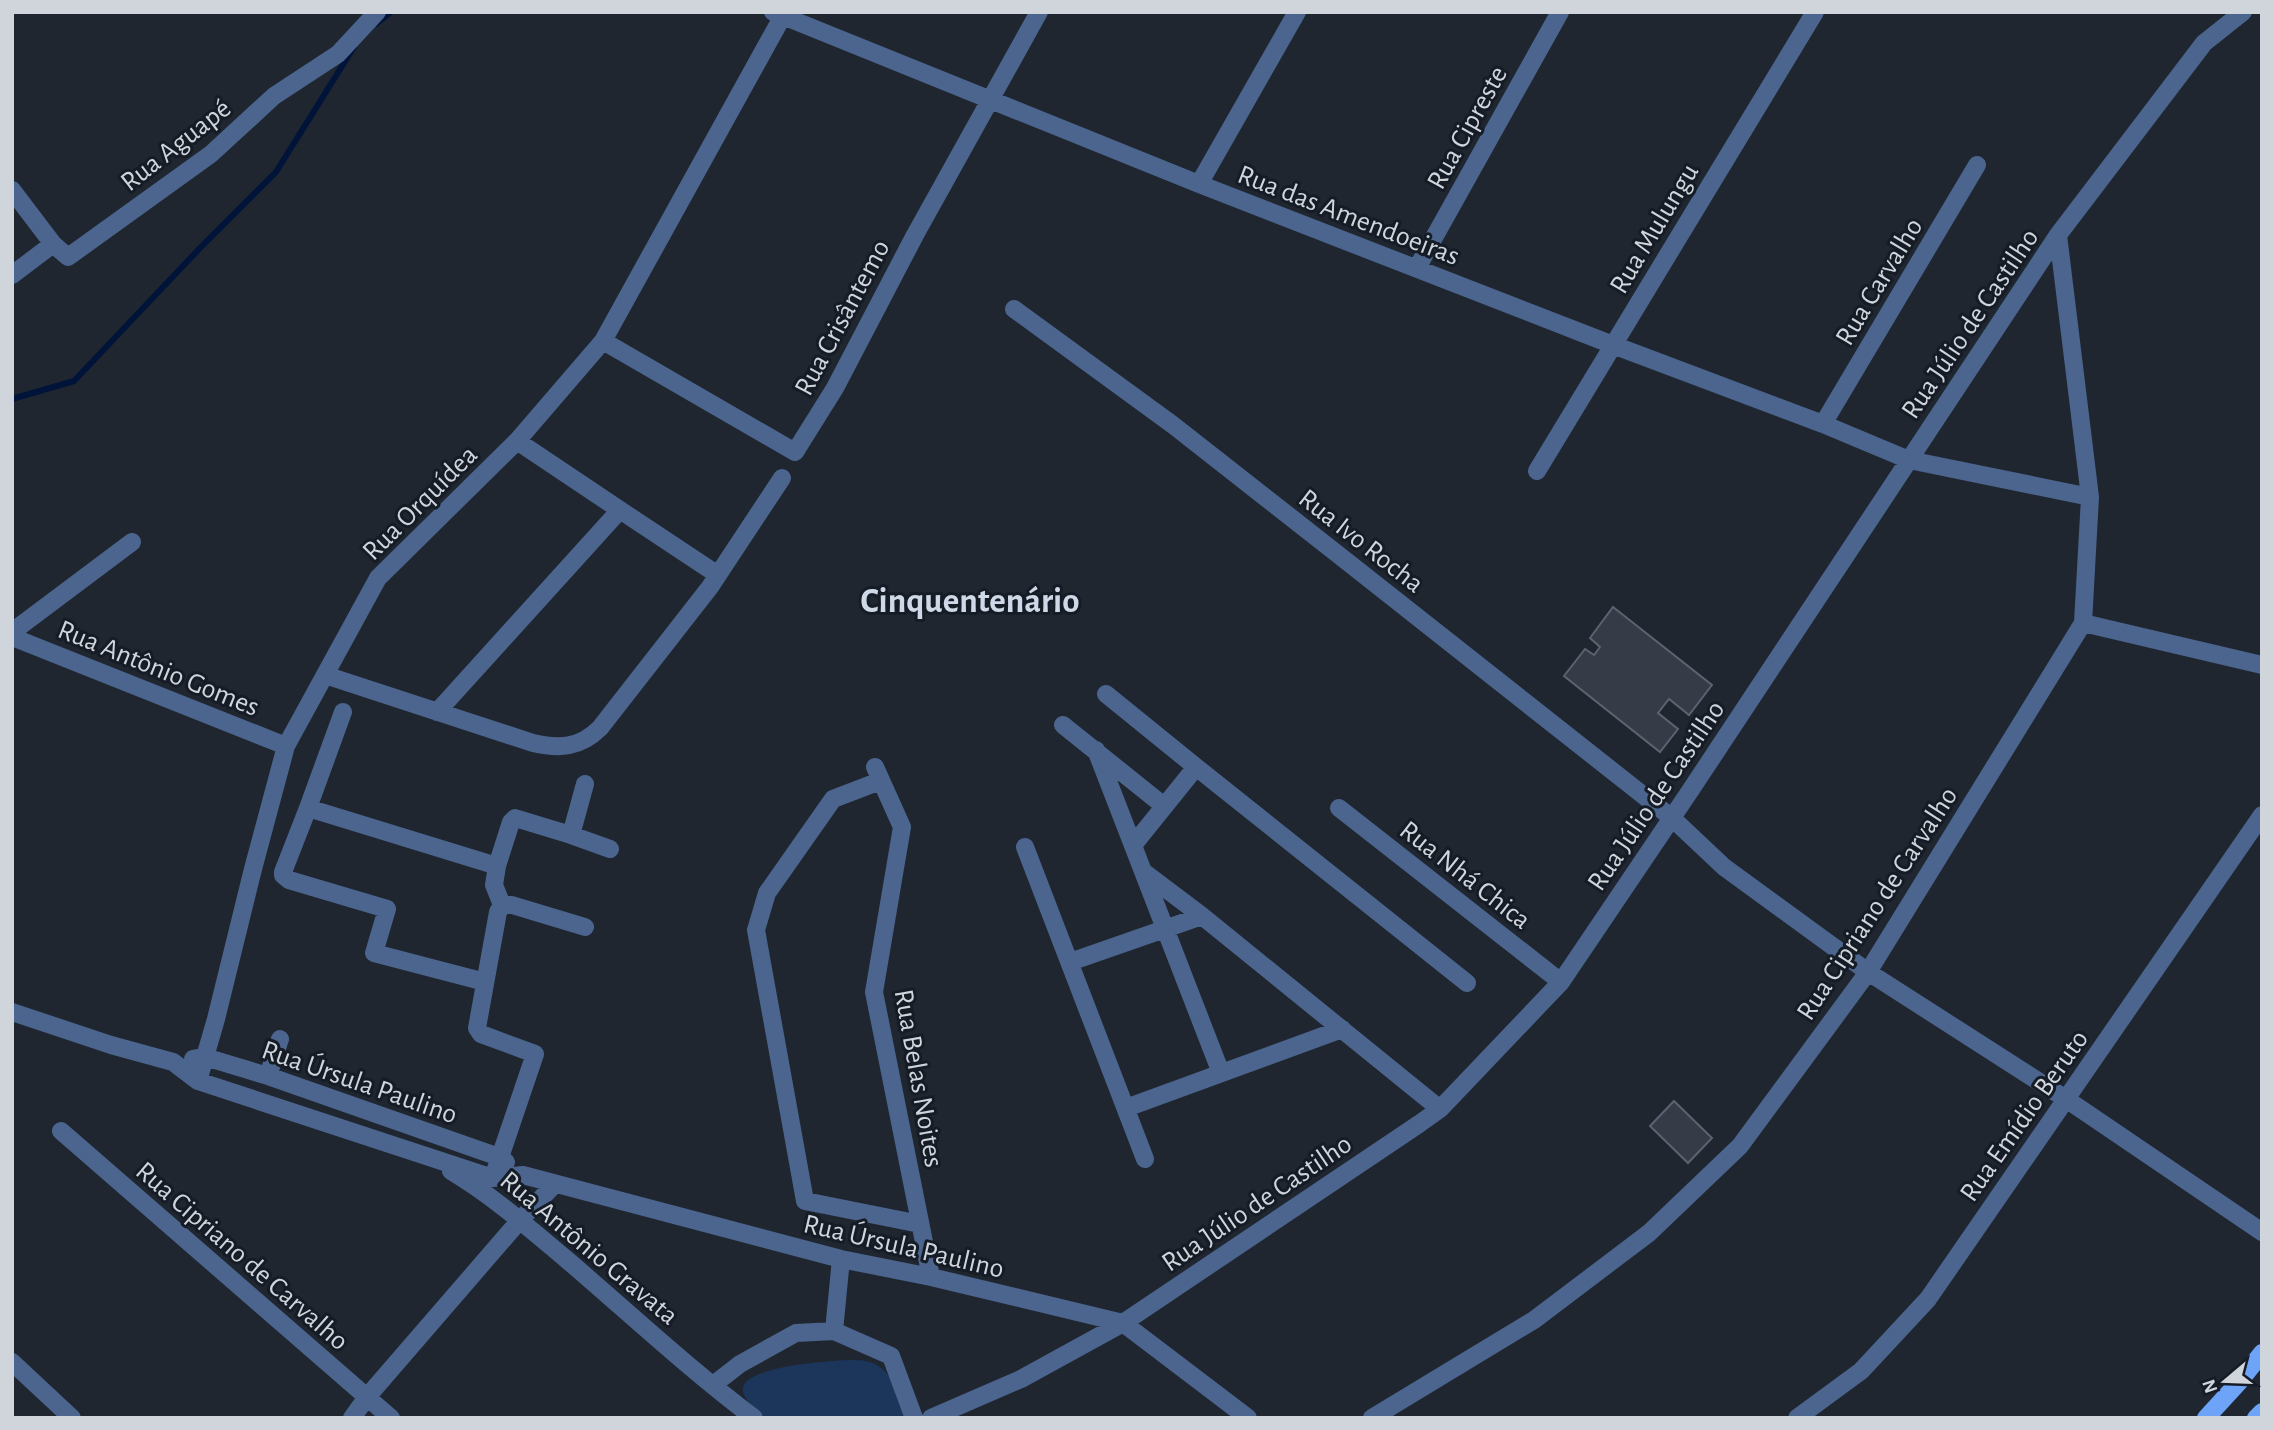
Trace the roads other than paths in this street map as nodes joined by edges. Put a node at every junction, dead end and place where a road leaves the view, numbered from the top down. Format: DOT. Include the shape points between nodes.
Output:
graph roads {
  1 [pos="377,12"];
  2 [pos="1039,12"];
  3 [pos="1297,12"];
  4 [pos="1560,12"];
  5 [pos="1815,12"];
  6 [pos="2242,12"];
  7 [pos="780,14"];
  8 [pos="989,99"];
  9 [pos="1977,165"];
  10 [pos="1199,184"];
  11 [pos="12,190"];
  12 [pos="2058,235"];
  13 [pos="53,244"];
  14 [pos="1417,268"];
  15 [pos="12,275"];
  16 [pos="1014,309"];
  17 [pos="603,341"];
  18 [pos="1613,345"];
  19 [pos="1823,424"];
  20 [pos="517,441"];
  21 [pos="1909,460"];
  22 [pos="1537,471"];
  23 [pos="782,478"];
  24 [pos="2090,497"];
  25 [pos="620,510"];
  26 [pos="132,542"];
  27 [pos="718,575"];
  28 [pos="2083,623"];
  29 [pos="12,634"];
  30 [pos="2262,664"];
  31 [pos="325,675"];
  32 [pos="1106,694"];
  33 [pos="343,712"];
  34 [pos="437,712"];
  35 [pos="1063,725"];
  36 [pos="286,746"];
  37 [pos="1096,750"];
  38 [pos="1196,767"];
  39 [pos="585,784"];
  40 [pos="1164,806"];
  41 [pos="308,808"];
  42 [pos="1339,808"];
  43 [pos="2262,815"];
  44 [pos="1671,818"];
  45 [pos="571,835"];
  46 [pos="1133,844"];
  47 [pos="1025,847"];
  48 [pos="610,849"];
  49 [pos="498,866"];
  50 [pos="1145,873"];
  51 [pos="502,905"];
  52 [pos="1202,916"];
  53 [pos="585,927"];
  54 [pos="1166,929"];
  55 [pos="1070,962"];
  56 [pos="1868,972"];
  57 [pos="485,982"];
  58 [pos="1561,982"];
  59 [pos="1467,984"];
  60 [pos="12,1012"];
  61 [pos="1342,1029"];
  62 [pos="280,1039"];
  63 [pos="205,1057"];
  64 [pos="173,1062"];
  65 [pos="1221,1073"];
  66 [pos="268,1076"];
  67 [pos="198,1081"];
  68 [pos="2066,1099"];
  69 [pos="1126,1108"];
  70 [pos="1440,1109"];
  71 [pos="61,1131"];
  72 [pos="428,1156"];
  73 [pos="499,1157"];
  74 [pos="1145,1159"];
  75 [pos="523,1175"];
  76 [pos="493,1178"];
  77 [pos="555,1184"];
  78 [pos="520,1220"];
  79 [pos="920,1224"];
  80 [pos="2262,1232"];
  81 [pos="841,1259"];
  82 [pos="931,1278"];
  83 [pos="1123,1323"];
  84 [pos="834,1331"];
  85 [pos="2262,1353"];
  86 [pos="12,1362"];
  87 [pos="713,1385"];
  88 [pos="367,1396"];
  89 [pos="2262,1412"];
  90 [pos="72,1418"];
  91 [pos="352,1418"];
  92 [pos="391,1418"];
  93 [pos="754,1418"];
  94 [pos="914,1418"];
  95 [pos="932,1418"];
  96 [pos="1248,1418"];
  97 [pos="1372,1418"];
  98 [pos="1797,1418"];
  99 [pos="2206,1418"];
  100 [pos="2256,1418"];
  1 -- 13 [label="street, Rua Aguapé" via="338,54 274,96 211,154 68,257"];
  2 -- 8 [label="street, Rua Crisântemo"];
  3 -- 10 [label="street"];
  4 -- 14 [label="street, Rua Cipreste"];
  5 -- 18 [label="street, Rua Mulungu"];
  6 -- 12 [label="street, Rua Júlio de Castilho" via="2204,43"];
  7 -- 8 [label="street, Rua das Amendoeiras"];
  7 -- 17 [label="street, Rua Orquídea"];
  8 -- 10 [label="street, Rua das Amendoeiras"];
  8 -- 17 [label="street, Rua Crisântemo" via="835,388 795,452"];
  9 -- 19 [label="street, Rua Carvalho"];
  10 -- 14 [label="street, Rua das Amendoeiras"];
  11 -- 13 [label="street"];
  12 -- 21 [label="street, Rua Júlio de Castilho"];
  12 -- 24 [label="street, Rua Cipriano de Carvalho"];
  13 -- 15 [label="street"];
  14 -- 18 [label="street, Rua das Amendoeiras"];
  16 -- 44 [label="street, Rua Ivo Rocha" via="1173,425"];
  17 -- 20 [label="street, Rua Orquídea"];
  18 -- 19 [label="street, Rua das Amendoeiras"];
  18 -- 22 [label="street, Rua Mulungu"];
  19 -- 21 [label="street, Rua das Amendoeiras"];
  20 -- 25 [label="street"];
  20 -- 31 [label="street, Rua Orquídea" via="378,578"];
  21 -- 24 [label="street, Rua das Amendoeiras"];
  21 -- 44 [label="street, Rua Júlio de Castilho"];
  23 -- 27 [label="street"];
  24 -- 28 [label="street, Rua Cipriano de Carvalho"];
  25 -- 27 [label="street"];
  25 -- 34 [label="street"];
  26 -- 29 [label="street"];
  27 -- 34 [label="street" via="600,728 583,741 546,746"];
  28 -- 30 [label="street"];
  28 -- 56 [label="street, Rua Cipriano de Carvalho"];
  29 -- 36 [label="street, Rua Antônio Gomes"];
  31 -- 34 [label="street"];
  31 -- 36 [label="street, Rua Orquídea"];
  32 -- 38 [label="street"];
  33 -- 41 [label="street"];
  35 -- 37 [label="street"];
  36 -- 63 [label="street, Rua Orquídea"];
  37 -- 40 [label="street"];
  37 -- 46 [label="street"];
  38 -- 40 [label="street"];
  38 -- 59 [label="street"];
  39 -- 45 [label="street"];
  40 -- 46 [label="street"];
  41 -- 49 [label="street"];
  41 -- 57 [label="street" via="283,875 387,909 374,953"];
  42 -- 58 [label="street, Rua Nhá Chica"];
  43 -- 68 [label="street, Rua Emídio Beruto"];
  44 -- 56 [label="street, Rua Ivo Rocha" via="1724,867"];
  44 -- 58 [label="street, Rua Júlio de Castilho"];
  45 -- 48 [label="street"];
  45 -- 49 [label="street" via="515,818"];
  46 -- 50 [label="street"];
  47 -- 55 [label="street"];
  49 -- 51 [label="street" via="494,885"];
  50 -- 52 [label="street"];
  50 -- 54 [label="street"];
  51 -- 53 [label="street"];
  51 -- 57 [label="street"];
  52 -- 54 [label="street"];
  52 -- 61 [label="street"];
  54 -- 55 [label="street"];
  54 -- 65 [label="street"];
  55 -- 69 [label="street"];
  56 -- 68 [label="street, Rua Ivo Rocha"];
  56 -- 97 [label="street, Rua Cipriano de Carvalho" via="1740,1146 1649,1233 1534,1320"];
  57 -- 73 [label="street" via="478,1031 536,1054"];
  58 -- 70 [label="street, Rua Júlio de Castilho"];
  60 -- 64 [label="street, Rua Úrsula Paulino"];
  61 -- 65 [label="street"];
  61 -- 70 [label="street"];
  62 -- 66 [label="street"];
  63 -- 64 [label="street, Rua Úrsula Paulino"];
  63 -- 66 [label="street, Rua Úrsula Paulino"];
  63 -- 67 [label="street, Rua Orquídea"];
  64 -- 67 [label="street, Rua Úrsula Paulino"];
  65 -- 69 [label="street"];
  66 -- 73 [label="street, Rua Úrsula Paulino"];
  67 -- 72 [label="street, Rua Úrsula Paulino"];
  68 -- 80 [label="street, Rua Ivo Rocha"];
  68 -- 98 [label="street, Rua Emídio Beruto" via="1928,1300 1861,1371"];
  69 -- 74 [label="street"];
  70 -- 83 [label="street, Rua Júlio de Castilho"];
  71 -- 88 [label="street, Rua Cipriano de Carvalho"];
  72 -- 76 [label="street, Rua Úrsula Paulino"];
  72 -- 78 [label="street, Rua Antônio Gravata"];
  73 -- 75 [label="street, Rua Úrsula Paulino"];
  73 -- 76 [label="street"];
  75 -- 76 [label="street, Rua Úrsula Paulino"];
  75 -- 77 [label="street, Rua Úrsula Paulino"];
  77 -- 78 [label="street"];
  77 -- 81 [label="street, Rua Úrsula Paulino"];
  78 -- 87 [label="street, Rua Antônio Gravata"];
  78 -- 88 [label="street"];
  79 -- 79 [label="street, Rua Belas Noites" via="874,992 902,827 877,774 833,799 767,893 756,930 805,1201"];
  79 -- 82 [label="street, Rua Belas Noites"];
  81 -- 82 [label="street, Rua Úrsula Paulino"];
  81 -- 84 [label="street"];
  82 -- 83 [label="street, Rua Úrsula Paulino"];
  83 -- 95 [label="street, Rua Júlio de Castilho" via="1021,1379"];
  83 -- 96 [label="street, Rua Úrsula Paulino"];
  84 -- 87 [label="street" via="796,1333"];
  84 -- 94 [label="street" via="891,1356"];
  85 -- 99 [label="main road"];
  86 -- 90 [label="street"];
  87 -- 93 [label="street, Rua Antônio Gravata"];
  88 -- 91 [label="street"];
  88 -- 92 [label="street, Rua Cipriano de Carvalho"];
  89 -- 100 [label="main road"];
}
